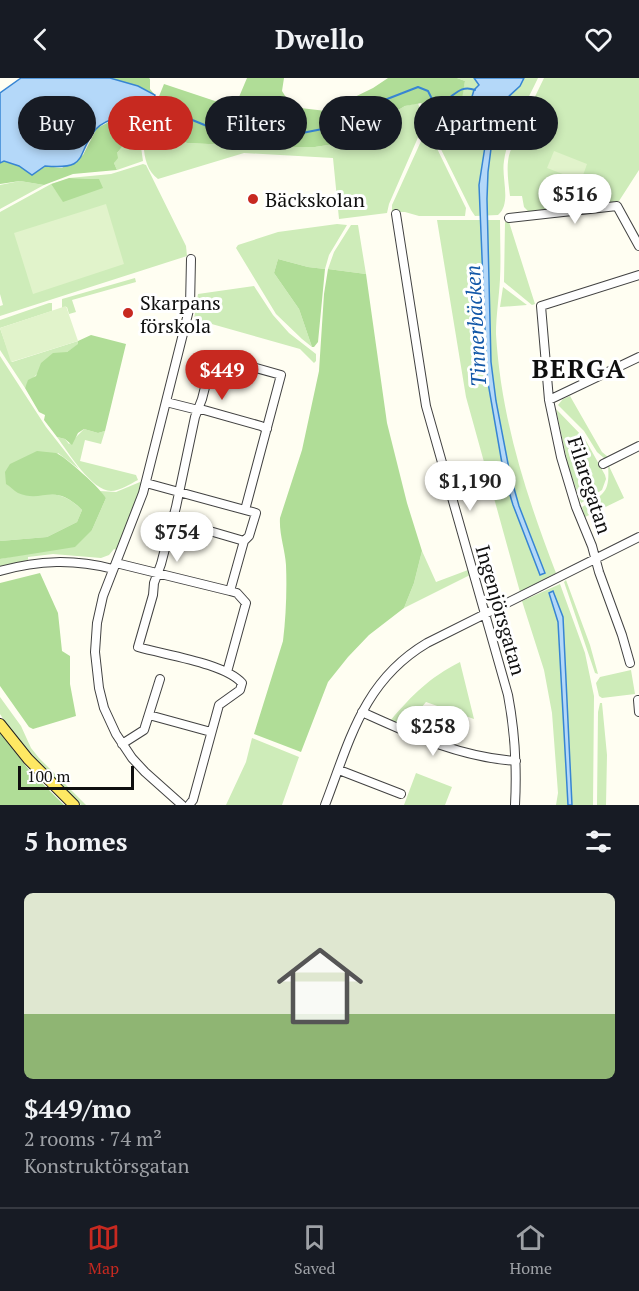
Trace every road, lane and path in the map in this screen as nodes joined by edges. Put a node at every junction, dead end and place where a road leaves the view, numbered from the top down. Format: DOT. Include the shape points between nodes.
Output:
graph roads {
  1 [pos="396,214"];
  2 [pos="509,218"];
  3 [pos="639,246"];
  4 [pos="191,259"];
  5 [pos="639,275"];
  6 [pos="639,357"];
  7 [pos="549,400"];
  8 [pos="166,402"];
  9 [pos="198,410"];
  10 [pos="267,429"];
  11 [pos="639,446"];
  12 [pos="603,464"];
  13 [pos="146,483"];
  14 [pos="178,492"];
  15 [pos="245,510"];
  16 [pos="172,520"];
  17 [pos="639,537"];
  18 [pos="244,541"];
  19 [pos="595,559"];
  20 [pos="115,566"];
  21 [pos="0,571"];
  22 [pos="156,574"];
  23 [pos="230,591"];
  24 [pos="485,614"];
  25 [pos="630,663"];
  26 [pos="227,672"];
  27 [pos="160,679"];
  28 [pos="638,700"];
  29 [pos="362,712"];
  30 [pos="639,712"];
  31 [pos="149,715"];
  32 [pos="0,724"];
  33 [pos="211,732"];
  34 [pos="122,744"];
  35 [pos="516,761"];
  36 [pos="339,770"];
  37 [pos="401,794"];
  38 [pos="74,805"];
  39 [pos="182,805"];
  40 [pos="189,805"];
  41 [pos="325,805"];
  42 [pos="514,805"];
  1 -- 24 [label="street, Ingenjörsgatan" via="426,406"];
  2 -- 3 [label="street" via="616,206"];
  4 -- 8 [label="street" via="190,306"];
  5 -- 7 [label="street, Filaregatan" via="541,306"];
  6 -- 7 [label="street"];
  7 -- 19 [label="street, Filaregatan" via="568,483"];
  8 -- 9 [label="street"];
  8 -- 13 [label="street"];
  9 -- 10 [label="street"];
  9 -- 10 [label="street" via="213,356 281,375"];
  9 -- 14 [label="street"];
  10 -- 15 [label="street"];
  11 -- 12 [label="street"];
  13 -- 14 [label="street"];
  13 -- 20 [label="street"];
  14 -- 15 [label="street"];
  14 -- 16 [label="street"];
  15 -- 18 [label="street" via="256,513"];
  16 -- 18 [label="street"];
  16 -- 22 [label="street"];
  17 -- 19 [label="street"];
  18 -- 23 [label="street"];
  19 -- 24 [label="street"];
  19 -- 25 [label="street, Filaregatan"];
  20 -- 21 [label="street" via="49,561"];
  20 -- 22 [label="street"];
  20 -- 34 [label="street" via="99,610 95,659 104,708"];
  22 -- 23 [label="street"];
  22 -- 26 [label="street" via="138,647"];
  23 -- 26 [label="street" via="246,603"];
  24 -- 29 [label="street" via="408,656 380,683"];
  24 -- 35 [label="street, Ingenjörsgatan" via="508,695"];
  26 -- 33 [label="street" via="242,683 240,690 219,705"];
  27 -- 31 [label="street"];
  28 -- 30 [label="street"];
  29 -- 35 [label="street" via="453,750"];
  29 -- 36 [label="street"];
  31 -- 33 [label="street"];
  31 -- 34 [label="street" via="142,732"];
  32 -- 38 [label="main road"];
  33 -- 40 [label="street"];
  34 -- 39 [label="street" via="145,772"];
  35 -- 42 [label="street, Ingenjörsgatan"];
  36 -- 37 [label="street"];
  36 -- 41 [label="street"];
}
